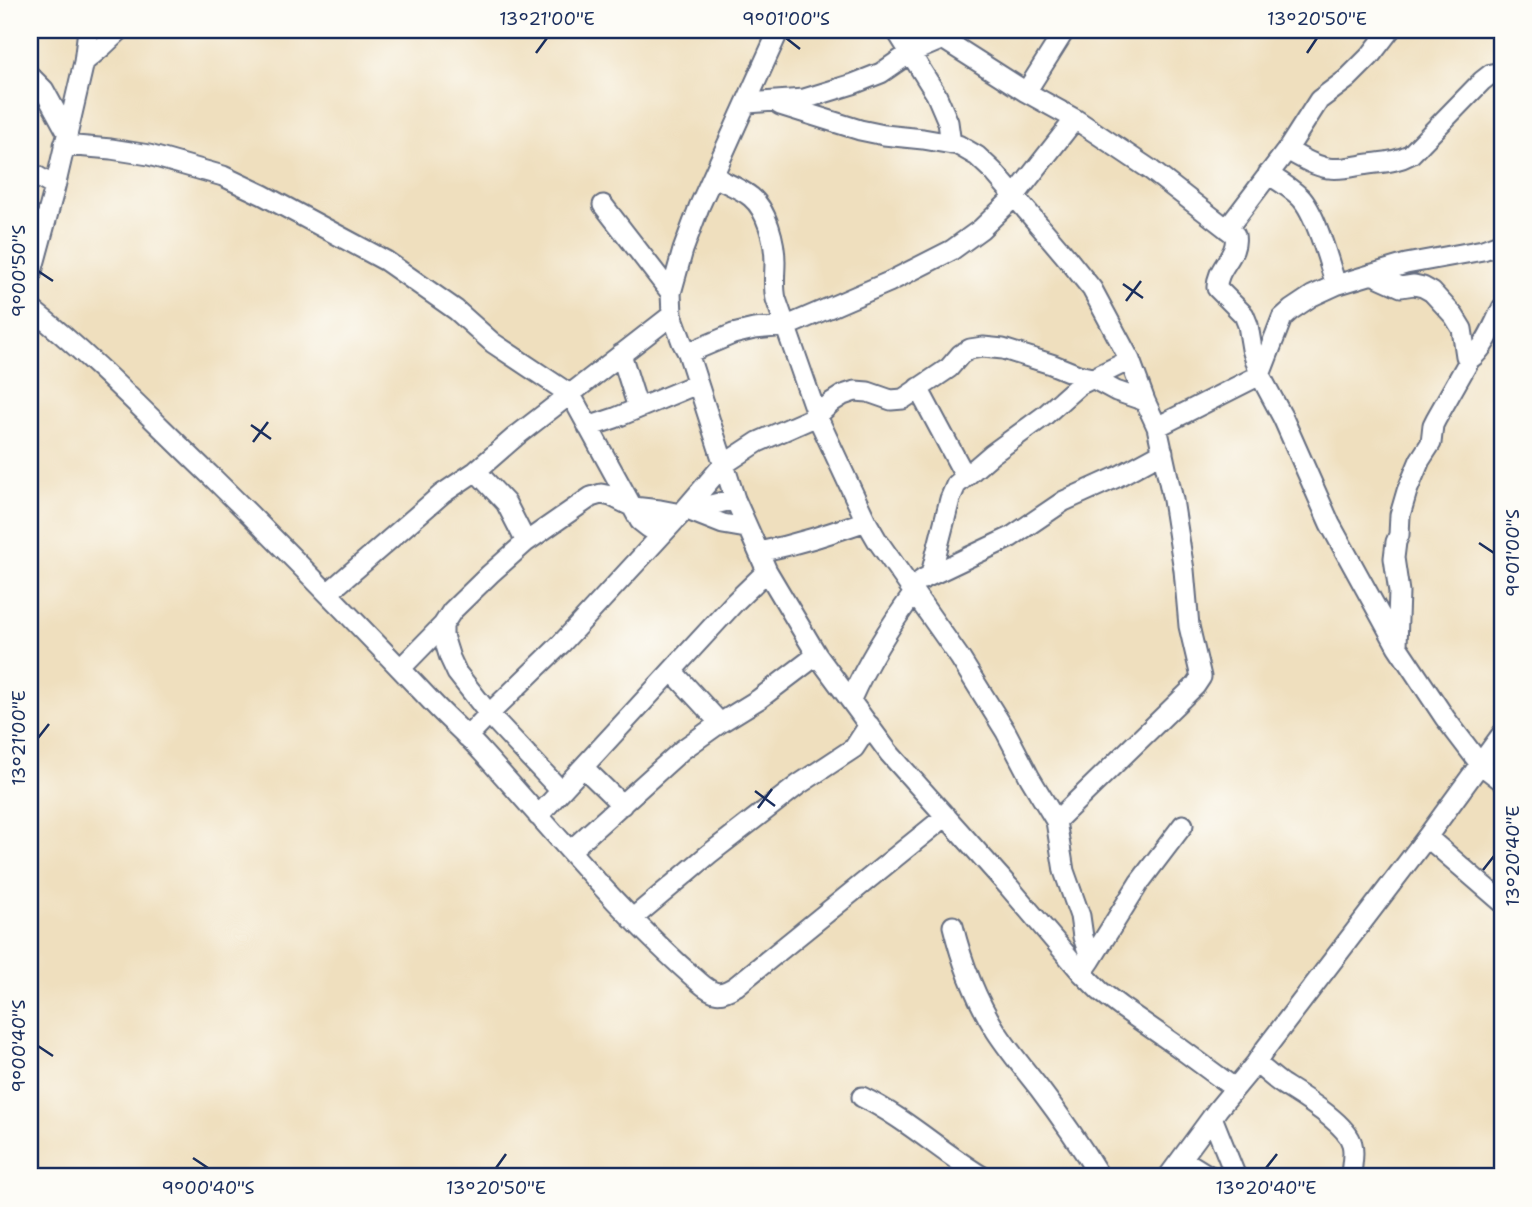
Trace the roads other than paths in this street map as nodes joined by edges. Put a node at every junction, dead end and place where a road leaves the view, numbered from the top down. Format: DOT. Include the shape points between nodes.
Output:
graph roads {
  1 [pos="88,30"];
  2 [pos="120,30"];
  3 [pos="779,30"];
  4 [pos="897,30"];
  5 [pos="925,30"];
  6 [pos="1065,30"];
  7 [pos="1390,30"];
  8 [pos="946,34"];
  9 [pos="910,53"];
  10 [pos="83,62"];
  11 [pos="1502,72"];
  12 [pos="30,76"];
  13 [pos="1026,92"];
  14 [pos="769,102"];
  15 [pos="748,103"];
  16 [pos="1075,119"];
  17 [pos="65,138"];
  18 [pos="951,144"];
  19 [pos="1287,150"];
  20 [pos="30,172"];
  21 [pos="1268,174"];
  22 [pos="713,176"];
  23 [pos="55,187"];
  24 [pos="1014,197"];
  25 [pos="603,205"];
  26 [pos="1227,229"];
  27 [pos="1502,243"];
  28 [pos="1372,274"];
  29 [pos="30,279"];
  30 [pos="1336,285"];
  31 [pos="671,293"];
  32 [pos="30,308"];
  33 [pos="1502,308"];
  34 [pos="672,315"];
  35 [pos="787,326"];
  36 [pos="621,354"];
  37 [pos="688,354"];
  38 [pos="1470,359"];
  39 [pos="1130,360"];
  40 [pos="1260,375"];
  41 [pos="1092,378"];
  42 [pos="697,384"];
  43 [pos="918,388"];
  44 [pos="571,394"];
  45 [pos="1145,401"];
  46 [pos="638,408"];
  47 [pos="817,415"];
  48 [pos="588,427"];
  49 [pos="1157,427"];
  50 [pos="1163,453"];
  51 [pos="723,465"];
  52 [pos="476,471"];
  53 [pos="965,476"];
  54 [pos="735,499"];
  55 [pos="634,507"];
  56 [pos="685,512"];
  57 [pos="866,521"];
  58 [pos="747,528"];
  59 [pos="666,529"];
  60 [pos="526,542"];
  61 [pos="759,552"];
  62 [pos="767,571"];
  63 [pos="931,574"];
  64 [pos="328,593"];
  65 [pos="915,595"];
  66 [pos="443,625"];
  67 [pos="1397,646"];
  68 [pos="817,655"];
  69 [pos="401,668"];
  70 [pos="673,671"];
  71 [pos="850,699"];
  72 [pos="489,714"];
  73 [pos="720,723"];
  74 [pos="869,725"];
  75 [pos="1502,734"];
  76 [pos="467,737"];
  77 [pos="854,748"];
  78 [pos="889,752"];
  79 [pos="1480,764"];
  80 [pos="584,768"];
  81 [pos="1502,781"];
  82 [pos="561,792"];
  83 [pos="622,805"];
  84 [pos="538,816"];
  85 [pos="946,816"];
  86 [pos="1055,821"];
  87 [pos="1183,825"];
  88 [pos="1427,837"];
  89 [pos="570,851"];
  90 [pos="1502,902"];
  91 [pos="632,919"];
  92 [pos="953,926"];
  93 [pos="1087,967"];
  94 [pos="1256,1063"];
  95 [pos="1234,1088"];
  96 [pos="862,1097"];
  97 [pos="1212,1117"];
  98 [pos="1182,1158"];
  99 [pos="983,1177"];
  100 [pos="1100,1177"];
  101 [pos="1168,1177"];
  102 [pos="1211,1177"];
  103 [pos="1236,1177"];
  104 [pos="1351,1177"];
  1 -- 10 [label="street"];
  2 -- 10 [label="street"];
  3 -- 15 [label="street"];
  4 -- 9 [label="street"];
  5 -- 8 [label="street"];
  6 -- 13 [label="street"];
  7 -- 19 [label="street" via="1347,79 1319,100"];
  8 -- 9 [label="street"];
  8 -- 13 [label="street"];
  9 -- 14 [label="street" via="881,73 853,83 804,99"];
  9 -- 18 [label="street" via="936,94"];
  10 -- 17 [label="street"];
  11 -- 19 [label="street" via="1482,81 1403,159 1339,169 1317,165"];
  12 -- 17 [label="street" via="44,90"];
  13 -- 16 [label="street"];
  14 -- 15 [label="street"];
  14 -- 18 [label="street" via="860,130"];
  15 -- 22 [label="street"];
  16 -- 24 [label="street"];
  16 -- 26 [label="street" via="1152,170"];
  17 -- 23 [label="street"];
  17 -- 44 [label="street" via="223,176 263,195 386,261 456,310 486,338"];
  18 -- 24 [label="street" via="976,156"];
  19 -- 21 [label="street"];
  20 -- 23 [label="street"];
  21 -- 26 [label="street"];
  21 -- 30 [label="street" via="1305,204"];
  22 -- 31 [label="street"];
  22 -- 35 [label="street" via="749,195 763,213 774,244 774,290"];
  23 -- 29 [label="street"];
  24 -- 35 [label="street" via="981,229 935,260"];
  24 -- 39 [label="street" via="1092,289"];
  25 -- 31 [label="street"];
  26 -- 40 [label="street" via="1235,235 1235,247 1217,277 1217,288 1244,315"];
  27 -- 28 [label="street"];
  28 -- 30 [label="street"];
  28 -- 38 [label="street" via="1401,287 1414,285 1432,292 1462,329"];
  30 -- 40 [label="street" via="1282,318"];
  31 -- 34 [label="street"];
  32 -- 64 [label="street" via="83,352"];
  33 -- 38 [label="street"];
  34 -- 36 [label="street"];
  34 -- 37 [label="street"];
  35 -- 37 [label="street" via="733,334"];
  35 -- 47 [label="street"];
  36 -- 44 [label="street"];
  36 -- 46 [label="street"];
  37 -- 42 [label="street"];
  38 -- 67 [label="street" via="1433,425 1431,443 1406,491 1394,558 1399,592"];
  39 -- 41 [label="street"];
  39 -- 45 [label="street"];
  40 -- 49 [label="street"];
  40 -- 67 [label="street" via="1330,524"];
  41 -- 43 [label="street" via="1003,349 983,347 961,354 949,368"];
  41 -- 45 [label="street"];
  41 -- 53 [label="street"];
  42 -- 46 [label="street"];
  42 -- 51 [label="street"];
  43 -- 47 [label="street" via="903,399 891,400 855,391"];
  43 -- 53 [label="street"];
  44 -- 48 [label="street"];
  44 -- 52 [label="street"];
  45 -- 49 [label="street"];
  46 -- 48 [label="street"];
  47 -- 51 [label="street" via="758,442"];
  47 -- 57 [label="street"];
  48 -- 55 [label="street"];
  49 -- 50 [label="street"];
  50 -- 63 [label="street" via="1064,501 1011,537"];
  50 -- 86 [label="street" via="1201,677"];
  51 -- 54 [label="street"];
  51 -- 56 [label="street"];
  52 -- 60 [label="street" via="506,503"];
  52 -- 64 [label="street" via="419,512"];
  53 -- 63 [label="street" via="953,490"];
  54 -- 56 [label="street"];
  54 -- 58 [label="street"];
  55 -- 56 [label="street"];
  55 -- 59 [label="street" via="645,526"];
  55 -- 60 [label="street" via="611,496 591,497"];
  56 -- 58 [label="street"];
  56 -- 59 [label="street"];
  57 -- 61 [label="street"];
  57 -- 65 [label="street"];
  58 -- 61 [label="street"];
  59 -- 72 [label="street" via="561,644"];
  60 -- 66 [label="street" via="464,598"];
  61 -- 62 [label="street"];
  62 -- 68 [label="street"];
  62 -- 70 [label="street"];
  63 -- 65 [label="street"];
  64 -- 69 [label="street"];
  65 -- 71 [label="street" via="881,639"];
  65 -- 86 [label="street" via="1006,732"];
  66 -- 69 [label="street"];
  66 -- 72 [label="street" via="454,668"];
  67 -- 79 [label="street"];
  68 -- 71 [label="street"];
  68 -- 73 [label="street"];
  69 -- 76 [label="street"];
  70 -- 73 [label="street"];
  70 -- 80 [label="street"];
  71 -- 74 [label="street"];
  72 -- 76 [label="street"];
  72 -- 82 [label="street"];
  73 -- 83 [label="street" via="682,750"];
  74 -- 77 [label="street"];
  74 -- 78 [label="street"];
  75 -- 79 [label="street"];
  76 -- 84 [label="street"];
  77 -- 78 [label="street"];
  77 -- 91 [label="street" via="709,854"];
  78 -- 85 [label="street"];
  79 -- 81 [label="street"];
  79 -- 88 [label="street"];
  80 -- 82 [label="street"];
  80 -- 83 [label="street"];
  82 -- 84 [label="street"];
  83 -- 89 [label="street"];
  84 -- 89 [label="street"];
  85 -- 91 [label="street" via="758,970 723,993 701,984"];
  85 -- 93 [label="street"];
  86 -- 93 [label="street" via="1080,916"];
  87 -- 93 [label="street" via="1139,883"];
  88 -- 90 [label="street"];
  88 -- 94 [label="street"];
  89 -- 91 [label="street"];
  92 -- 100 [label="street" via="965,968 994,1028"];
  93 -- 95 [label="street" via="1110,999"];
  94 -- 95 [label="street"];
  94 -- 104 [label="street" via="1346,1132 1353,1150"];
  95 -- 97 [label="street"];
  96 -- 99 [label="street"];
  97 -- 98 [label="street"];
  97 -- 103 [label="street"];
  98 -- 101 [label="street"];
  98 -- 102 [label="street"];
}
